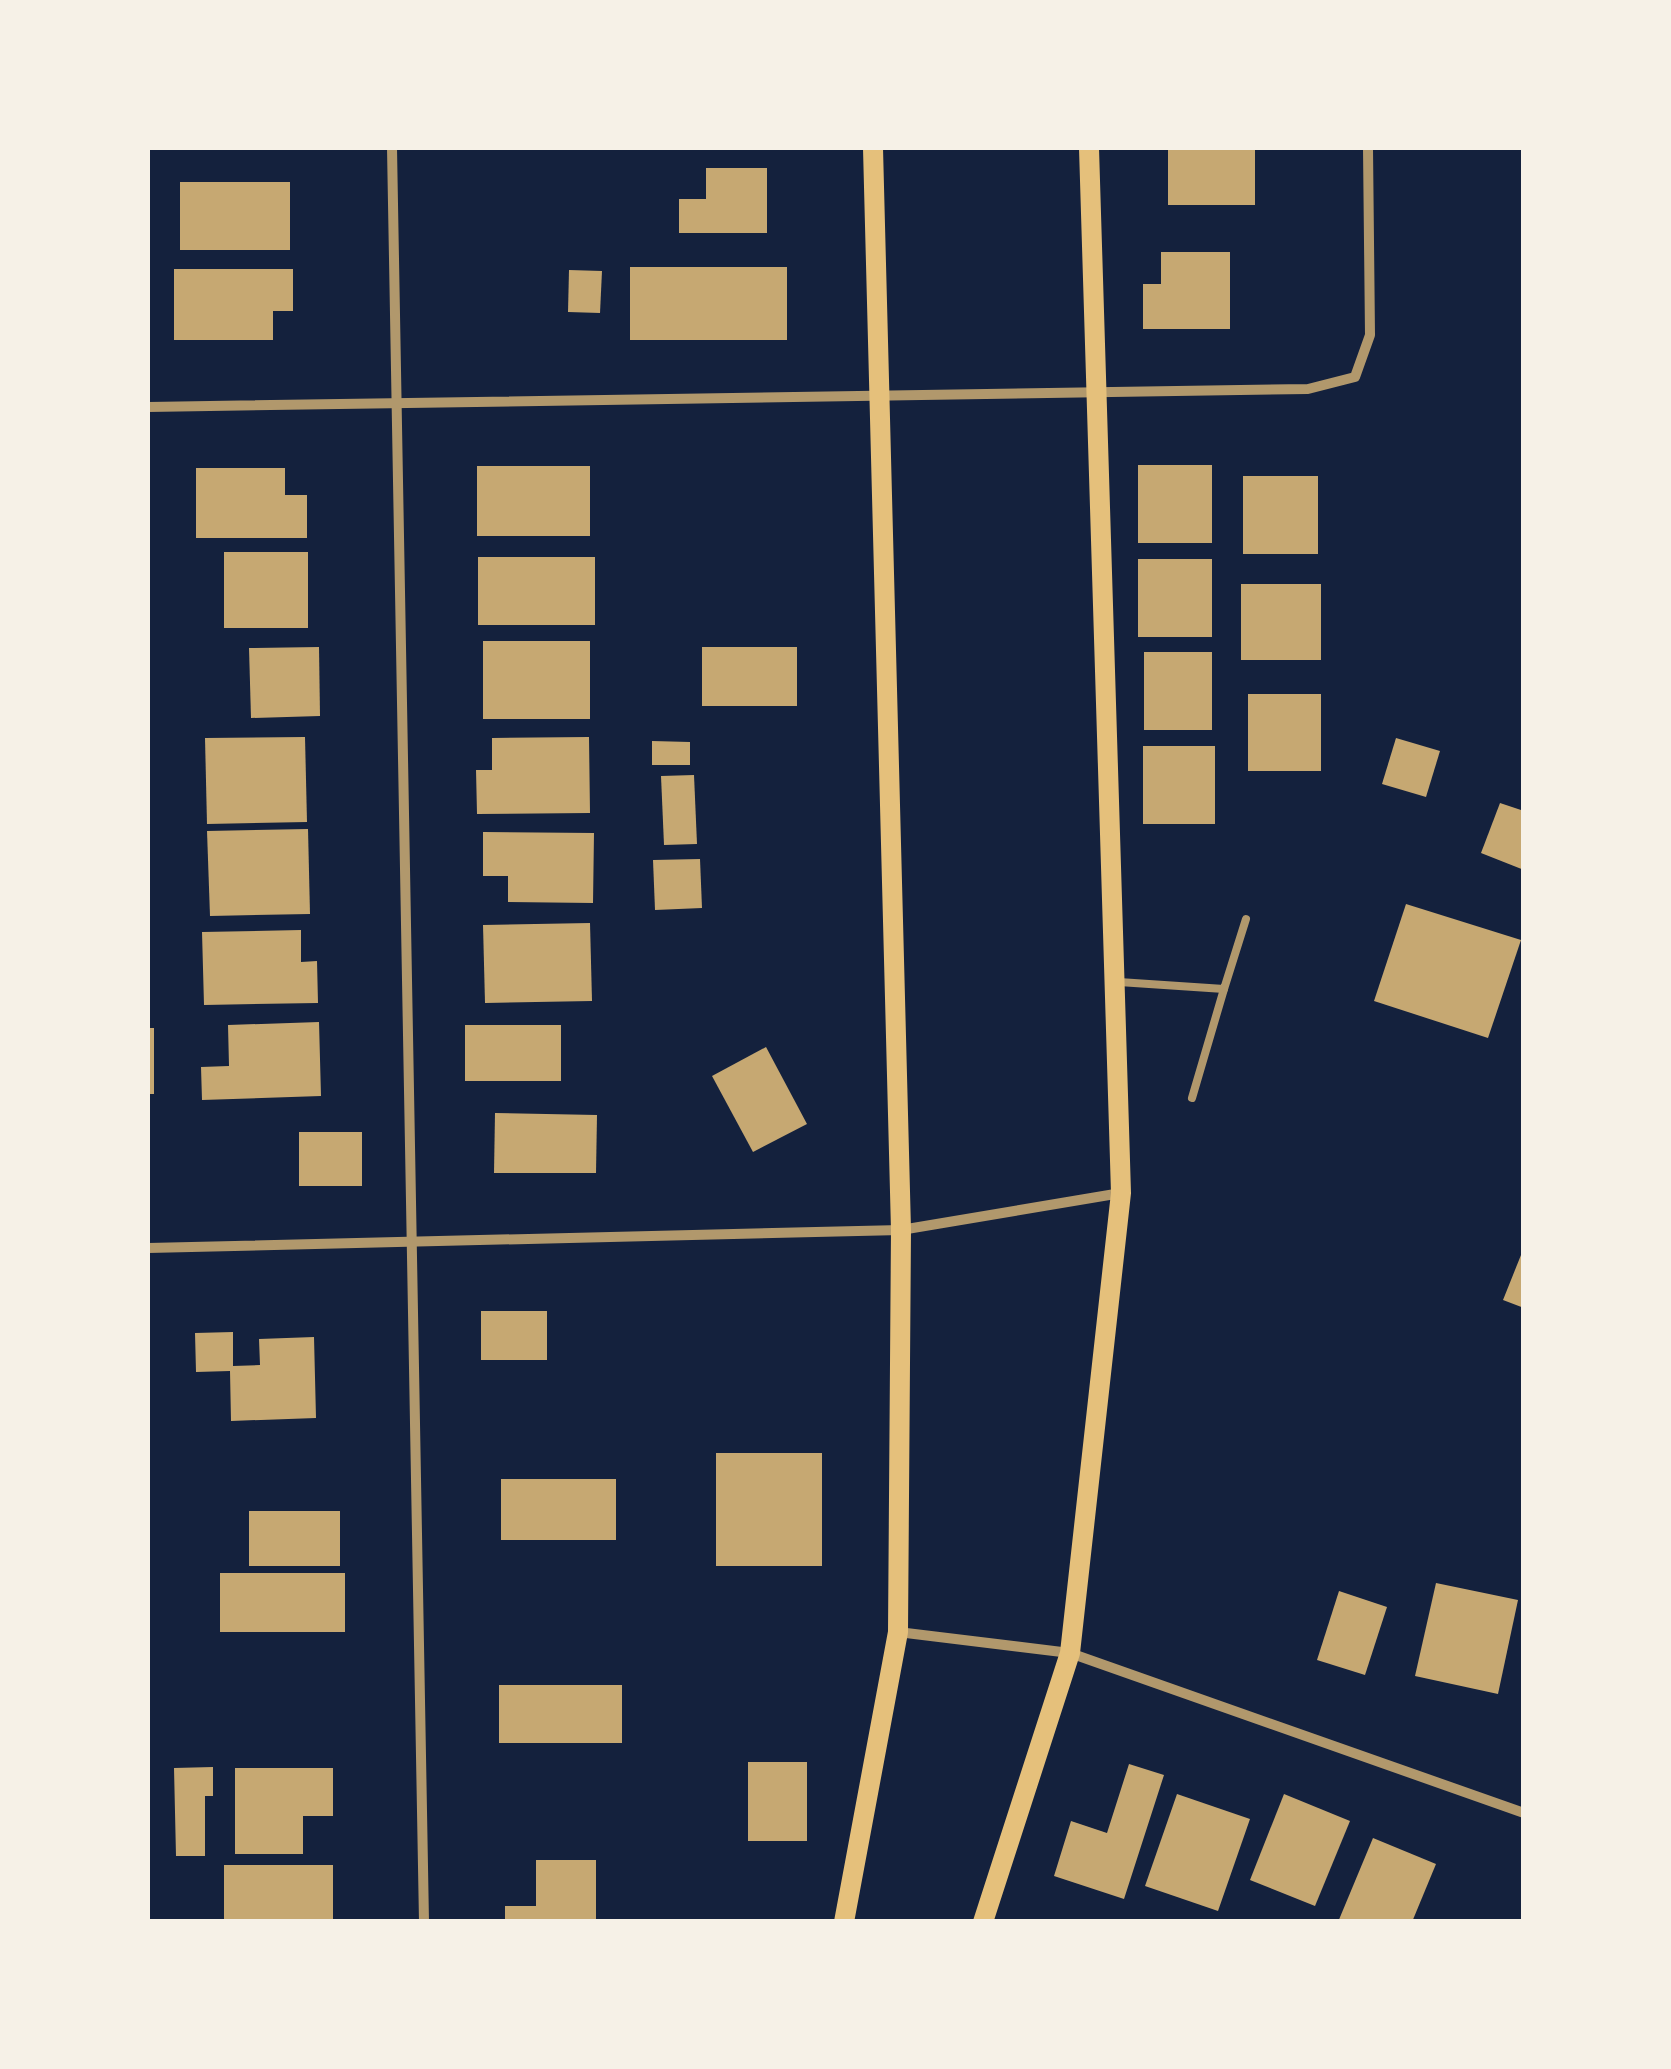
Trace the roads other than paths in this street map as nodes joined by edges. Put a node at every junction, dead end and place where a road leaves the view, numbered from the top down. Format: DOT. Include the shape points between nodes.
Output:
graph roads {
  1 [pos="392,148"];
  2 [pos="873,148"];
  3 [pos="1088,148"];
  4 [pos="1368,148"];
  5 [pos="1095,391"];
  6 [pos="878,395"];
  7 [pos="396,403"];
  8 [pos="148,407"];
  9 [pos="1246,919"];
  10 [pos="1114,981"];
  11 [pos="1224,989"];
  12 [pos="1192,1098"];
  13 [pos="1122,1193"];
  14 [pos="901,1230"];
  15 [pos="411,1243"];
  16 [pos="148,1248"];
  17 [pos="898,1632"];
  18 [pos="1070,1654"];
  19 [pos="1524,1812"];
  20 [pos="424,1922"];
  21 [pos="844,1922"];
  22 [pos="983,1922"];
  1 -- 7 [label="street"];
  2 -- 6 [label="main road"];
  3 -- 5 [label="main road"];
  4 -- 5 [label="street" via="1370,336 1355,377 1308,388"];
  5 -- 6 [label="street"];
  5 -- 10 [label="main road"];
  6 -- 7 [label="street"];
  6 -- 14 [label="main road"];
  7 -- 8 [label="street"];
  7 -- 15 [label="street"];
  9 -- 11 [label="lane"];
  10 -- 11 [label="lane"];
  10 -- 13 [label="main road"];
  11 -- 12 [label="lane"];
  13 -- 14 [label="street"];
  13 -- 18 [label="main road"];
  14 -- 15 [label="street"];
  14 -- 17 [label="main road"];
  15 -- 16 [label="street"];
  15 -- 20 [label="street"];
  17 -- 18 [label="street"];
  17 -- 21 [label="main road"];
  18 -- 19 [label="street"];
  18 -- 22 [label="main road"];
}
